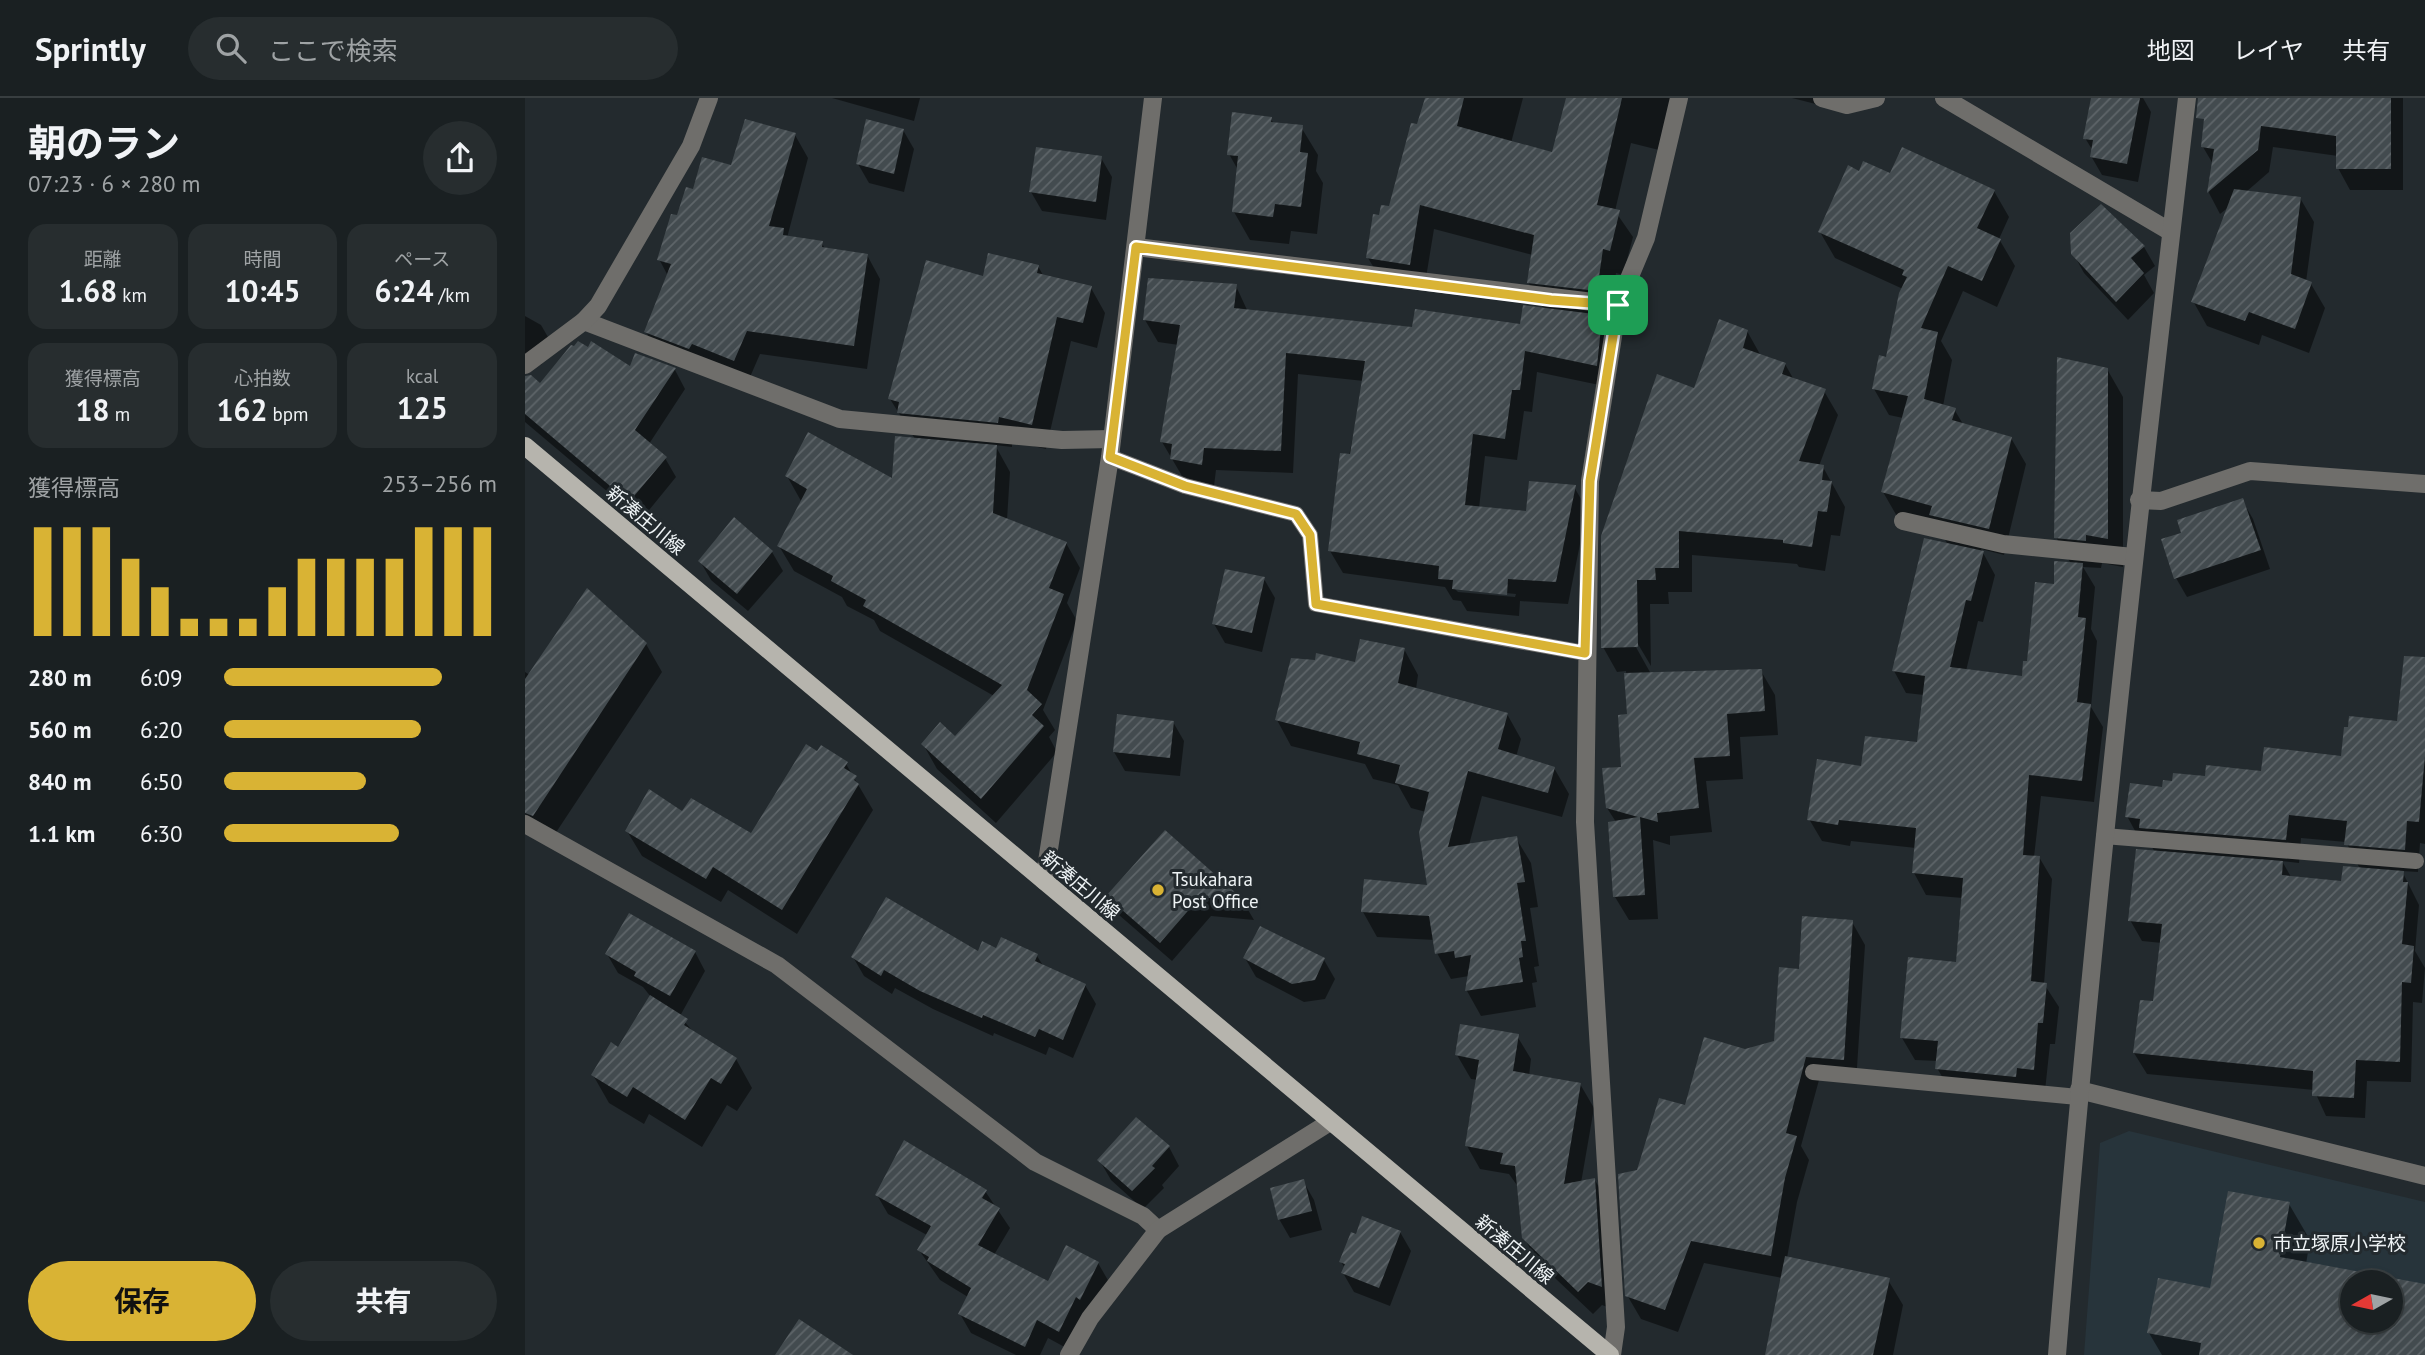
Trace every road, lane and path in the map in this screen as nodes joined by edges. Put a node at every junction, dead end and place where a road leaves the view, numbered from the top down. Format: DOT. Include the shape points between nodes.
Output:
graph roads {
  1 [pos="709,98"];
  2 [pos="1153,98"];
  3 [pos="1679,98"];
  4 [pos="1822,98"];
  5 [pos="1876,98"];
  6 [pos="1944,98"];
  7 [pos="2187,98"];
  8 [pos="2171,232"];
  9 [pos="1136,247"];
  10 [pos="1618,305"];
  11 [pos="584,321"];
  12 [pos="525,365"];
  13 [pos="1112,439"];
  14 [pos="525,446"];
  15 [pos="1110,457"];
  16 [pos="2425,484"];
  17 [pos="2139,500"];
  18 [pos="1903,521"];
  19 [pos="2133,557"];
  20 [pos="1585,653"];
  21 [pos="525,824"];
  22 [pos="2104,836"];
  23 [pos="2416,861"];
  24 [pos="1044,881"];
  25 [pos="1813,1072"];
  26 [pos="2078,1094"];
  27 [pos="1330,1122"];
  28 [pos="2425,1176"];
  29 [pos="1158,1230"];
  30 [pos="1069,1355"];
  31 [pos="1611,1355"];
  32 [pos="2057,1355"];
  1 -- 11 [label="street" via="691,146 598,306"];
  2 -- 9 [label="street"];
  3 -- 10 [label="street" via="1646,238"];
  4 -- 5 [label="street" via="1847,105"];
  6 -- 8 [label="street"];
  7 -- 8 [label="street"];
  8 -- 17 [label="street"];
  9 -- 10 [label="street"];
  9 -- 13 [label="street"];
  10 -- 20 [label="street" via="1590,481"];
  11 -- 12 [label="street"];
  11 -- 13 [label="street" via="840,419 1062,440"];
  13 -- 15 [label="street"];
  14 -- 24 [label="main road, 新湊庄川線"];
  15 -- 20 [label="lane" via="1185,486 1296,514 1310,535 1316,604"];
  15 -- 24 [label="street"];
  16 -- 17 [label="street" via="2250,471 2161,501"];
  17 -- 19 [label="street"];
  18 -- 19 [label="street" via="2003,544"];
  19 -- 22 [label="street"];
  20 -- 31 [label="street" via="1585,822 1616,1327"];
  21 -- 29 [label="street" via="777,965 1035,1163 1143,1216"];
  22 -- 23 [label="lane"];
  22 -- 26 [label="street"];
  24 -- 27 [label="main road, 新湊庄川線"];
  25 -- 26 [label="lane"];
  26 -- 28 [label="street"];
  26 -- 32 [label="street"];
  27 -- 29 [label="street"];
  27 -- 31 [label="main road, 新湊庄川線"];
  29 -- 30 [label="street" via="1090,1318"];
}
